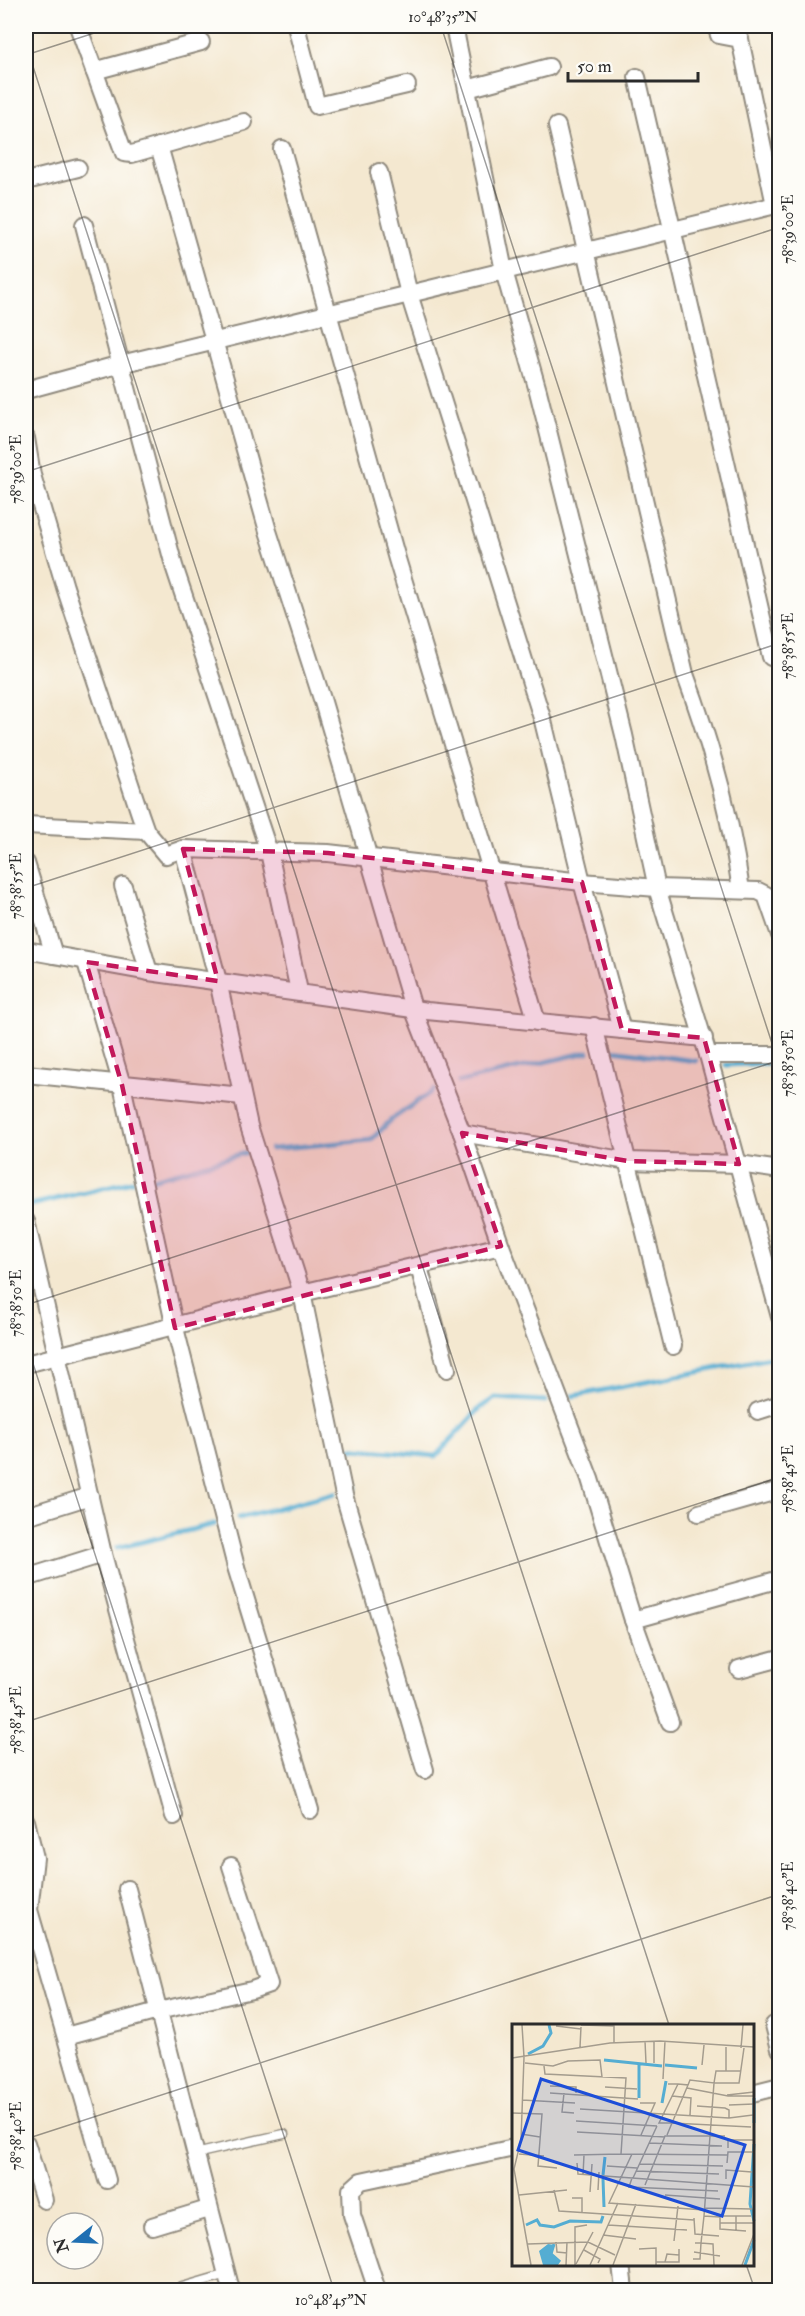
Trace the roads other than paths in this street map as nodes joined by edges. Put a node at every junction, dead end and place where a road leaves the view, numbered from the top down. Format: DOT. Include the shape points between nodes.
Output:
graph roads {
  1 [pos="78,26"];
  2 [pos="296,26"];
  3 [pos="454,26"];
  4 [pos="716,26"];
  5 [pos="201,42"];
  6 [pos="549,67"];
  7 [pos="94,71"];
  8 [pos="637,77"];
  9 [pos="407,85"];
  10 [pos="467,89"];
  11 [pos="244,122"];
  12 [pos="557,126"];
  13 [pos="159,146"];
  14 [pos="282,149"];
  15 [pos="78,168"];
  16 [pos="379,172"];
  17 [pos="26,181"];
  18 [pos="777,204"];
  19 [pos="84,225"];
  20 [pos="672,230"];
  21 [pos="587,251"];
  22 [pos="504,271"];
  23 [pos="410,294"];
  24 [pos="326,314"];
  25 [pos="216,341"];
  26 [pos="121,364"];
  27 [pos="26,390"];
  28 [pos="26,438"];
  29 [pos="771,657"];
  30 [pos="26,825"];
  31 [pos="146,831"];
  32 [pos="183,849"];
  33 [pos="269,852"];
  34 [pos="369,859"];
  35 [pos="26,863"];
  36 [pos="492,873"];
  37 [pos="582,882"];
  38 [pos="123,886"];
  39 [pos="657,888"];
  40 [pos="741,890"];
  41 [pos="780,935"];
  42 [pos="26,950"];
  43 [pos="54,955"];
  44 [pos="86,962"];
  45 [pos="149,972"];
  46 [pos="218,981"];
  47 [pos="299,991"];
  48 [pos="413,1008"];
  49 [pos="537,1022"];
  50 [pos="594,1026"];
  51 [pos="622,1030"];
  52 [pos="706,1046"];
  53 [pos="780,1055"];
  54 [pos="26,1074"];
  55 [pos="122,1085"];
  56 [pos="242,1096"];
  57 [pos="462,1133"];
  58 [pos="628,1161"];
  59 [pos="739,1164"];
  60 [pos="780,1170"];
  61 [pos="26,1221"];
  62 [pos="501,1246"];
  63 [pos="419,1267"];
  64 [pos="302,1293"];
  65 [pos="780,1317"];
  66 [pos="175,1328"];
  67 [pos="673,1346"];
  68 [pos="56,1357"];
  69 [pos="26,1364"];
  70 [pos="447,1369"];
  71 [pos="780,1404"];
  72 [pos="758,1411"];
  73 [pos="780,1490"];
  74 [pos="90,1496"];
  75 [pos="699,1513"];
  76 [pos="26,1516"];
  77 [pos="103,1554"];
  78 [pos="26,1578"];
  79 [pos="780,1579"];
  80 [pos="633,1620"];
  81 [pos="780,1658"];
  82 [pos="739,1669"];
  83 [pos="670,1722"];
  84 [pos="425,1770"];
  85 [pos="310,1810"];
  86 [pos="174,1816"];
  87 [pos="26,1821"];
  88 [pos="231,1866"];
  89 [pos="127,1889"];
  90 [pos="27,1910"];
  91 [pos="158,2011"];
  92 [pos="774,2025"];
  93 [pos="66,2036"];
  94 [pos="780,2049"];
  95 [pos="780,2086"];
  96 [pos="754,2093"];
  97 [pos="284,2134"];
  98 [pos="26,2142"];
  99 [pos="512,2148"];
  100 [pos="194,2154"];
  101 [pos="107,2180"];
  102 [pos="44,2200"];
  103 [pos="208,2209"];
  104 [pos="152,2226"];
  105 [pos="621,2265"];
  106 [pos="229,2282"];
  107 [pos="172,2290"];
  108 [pos="377,2290"];
  109 [pos="624,2290"];
  1 -- 7 [label="street"];
  2 -- 9 [label="street" via="317,106"];
  3 -- 10 [label="street"];
  4 -- 18 [label="street" via="719,35 740,39"];
  5 -- 7 [label="street"];
  6 -- 10 [label="street"];
  7 -- 13 [label="street" via="124,153"];
  8 -- 20 [label="street"];
  10 -- 22 [label="street"];
  11 -- 13 [label="street"];
  12 -- 21 [label="street"];
  13 -- 25 [label="street"];
  14 -- 24 [label="street"];
  15 -- 17 [label="street"];
  16 -- 23 [label="street"];
  18 -- 20 [label="street"];
  19 -- 26 [label="street"];
  20 -- 21 [label="street"];
  20 -- 29 [label="street"];
  21 -- 22 [label="street"];
  21 -- 40 [label="street" via="685,674 734,839"];
  22 -- 23 [label="street"];
  22 -- 39 [label="street" via="624,735"];
  23 -- 24 [label="street"];
  23 -- 37 [label="street" via="543,721"];
  24 -- 25 [label="street"];
  24 -- 36 [label="street"];
  25 -- 26 [label="street"];
  25 -- 34 [label="street" via="268,531"];
  26 -- 27 [label="street"];
  26 -- 33 [label="street" via="174,566"];
  28 -- 31 [label="street" via="32,475 65,586"];
  30 -- 31 [label="street"];
  31 -- 32 [label="street" via="166,855"];
  32 -- 33 [label="street"];
  32 -- 46 [label="street"];
  33 -- 34 [label="street"];
  33 -- 47 [label="street"];
  34 -- 36 [label="street"];
  34 -- 48 [label="street"];
  35 -- 43 [label="street"];
  36 -- 37 [label="street"];
  36 -- 49 [label="street"];
  37 -- 39 [label="street"];
  37 -- 51 [label="street"];
  38 -- 45 [label="street"];
  39 -- 40 [label="street"];
  39 -- 52 [label="street"];
  40 -- 41 [label="street" via="766,895"];
  42 -- 43 [label="street"];
  43 -- 44 [label="street"];
  44 -- 45 [label="street"];
  44 -- 55 [label="street"];
  45 -- 46 [label="street"];
  46 -- 47 [label="street"];
  46 -- 56 [label="street"];
  47 -- 48 [label="street"];
  48 -- 49 [label="street"];
  48 -- 57 [label="street"];
  49 -- 50 [label="street"];
  50 -- 51 [label="street"];
  50 -- 58 [label="street"];
  51 -- 52 [label="street"];
  52 -- 53 [label="street"];
  52 -- 59 [label="street"];
  54 -- 55 [label="street"];
  55 -- 56 [label="street"];
  55 -- 66 [label="street"];
  56 -- 64 [label="street"];
  57 -- 58 [label="street"];
  57 -- 62 [label="street"];
  58 -- 59 [label="street"];
  58 -- 67 [label="street"];
  59 -- 60 [label="street"];
  59 -- 65 [label="street"];
  61 -- 68 [label="street"];
  62 -- 63 [label="street"];
  62 -- 80 [label="street" via="590,1479"];
  63 -- 64 [label="street"];
  63 -- 70 [label="street"];
  64 -- 66 [label="street"];
  64 -- 84 [label="street" via="344,1495"];
  66 -- 68 [label="street"];
  66 -- 85 [label="street" via="236,1567"];
  68 -- 69 [label="street"];
  68 -- 74 [label="street"];
  71 -- 72 [label="street"];
  73 -- 75 [label="street"];
  74 -- 76 [label="street"];
  74 -- 77 [label="street"];
  77 -- 78 [label="street"];
  77 -- 86 [label="street"];
  79 -- 80 [label="street"];
  80 -- 83 [label="street"];
  81 -- 82 [label="street"];
  87 -- 90 [label="street" via="35,1858"];
  88 -- 91 [label="street" via="268,1984"];
  89 -- 91 [label="street"];
  90 -- 93 [label="street"];
  91 -- 93 [label="street"];
  91 -- 100 [label="street"];
  92 -- 94 [label="street"];
  93 -- 101 [label="street"];
  95 -- 96 [label="street"];
  97 -- 100 [label="lane"];
  98 -- 102 [label="street"];
  99 -- 108 [label="street" via="361,2181 351,2190 352,2215"];
  100 -- 103 [label="street"];
  103 -- 104 [label="street"];
  103 -- 106 [label="street"];
  105 -- 109 [label="street"];
  106 -- 107 [label="lane"];
}
